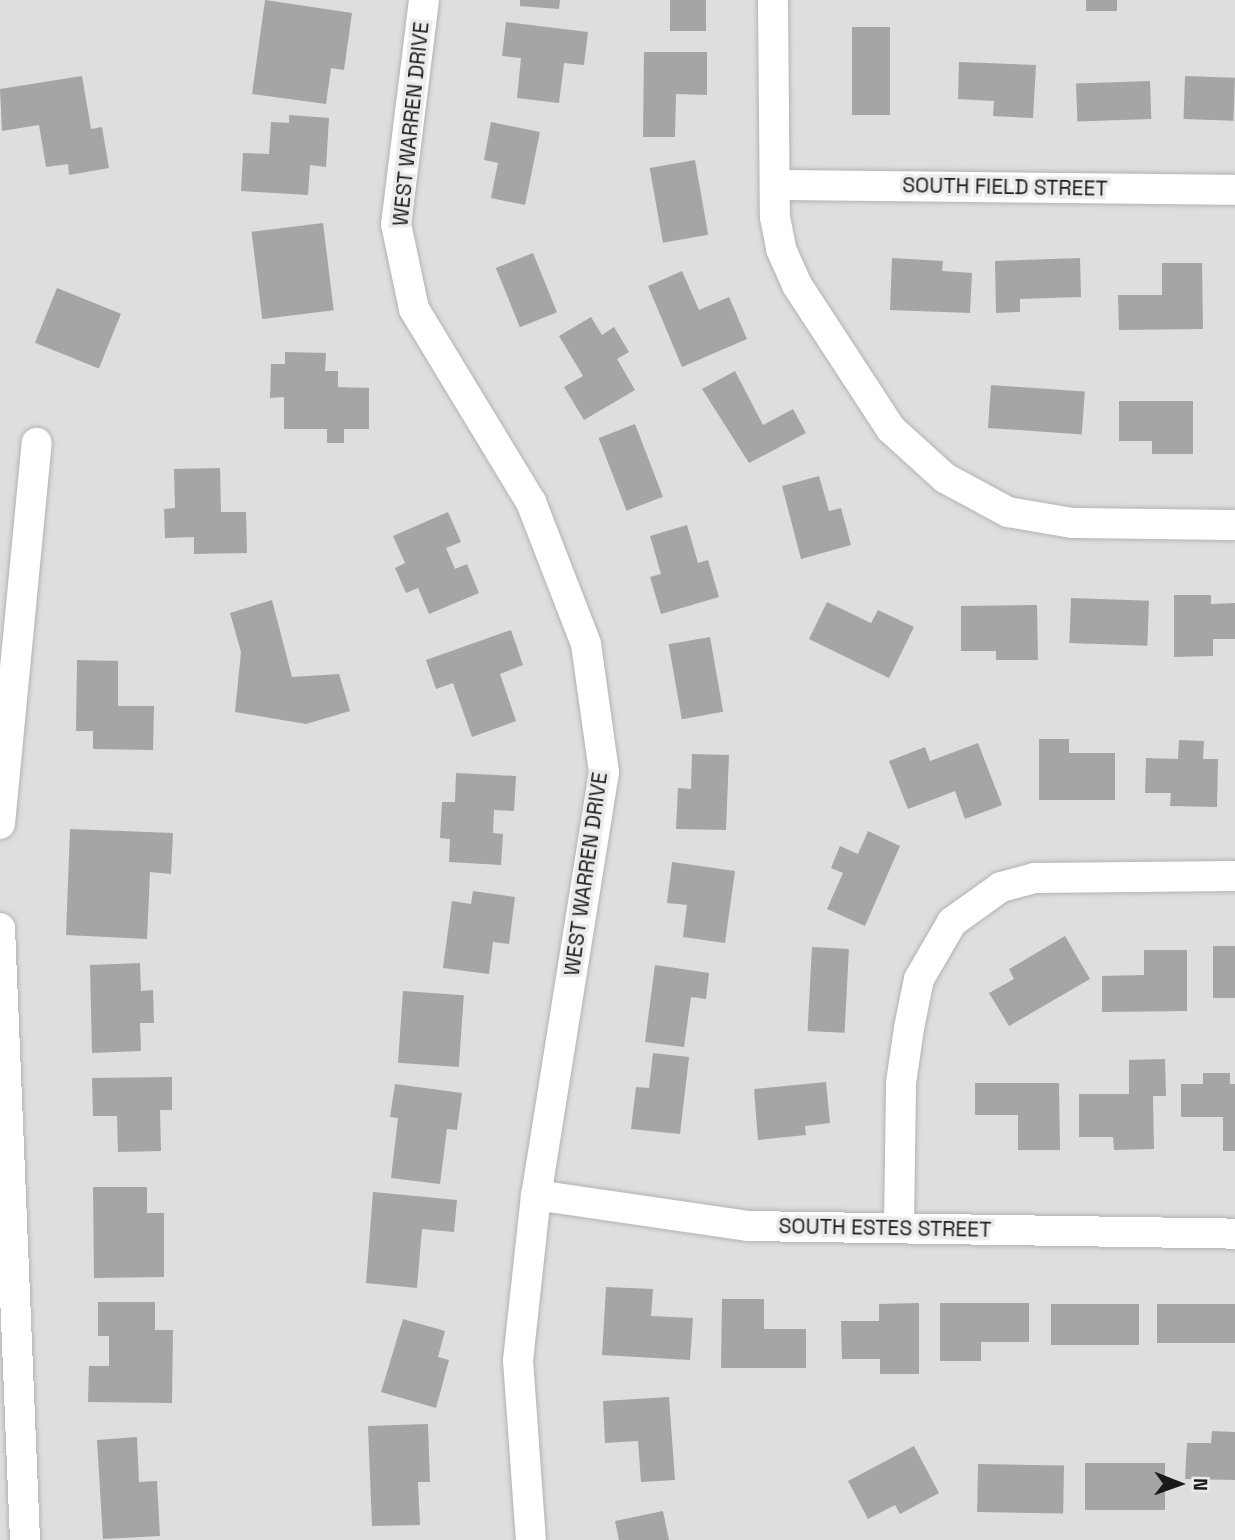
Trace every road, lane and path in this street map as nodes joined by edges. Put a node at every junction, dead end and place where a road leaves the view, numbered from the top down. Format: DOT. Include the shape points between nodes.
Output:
graph roads {
  1 [pos="424,0"];
  2 [pos="774,0"];
  3 [pos="776,185"];
  4 [pos="1235,190"];
  5 [pos="37,443"];
  6 [pos="1235,525"];
  7 [pos="0,824"];
  8 [pos="1235,876"];
  9 [pos="0,928"];
  10 [pos="536,1195"];
  11 [pos="899,1228"];
  12 [pos="1235,1234"];
  13 [pos="25,1540"];
  14 [pos="531,1540"];
  1 -- 10 [label="street, WEST WARREN DRIVE" via="397,224 414,309 531,502 586,644 604,772"];
  2 -- 3 [label="street"];
  3 -- 4 [label="street, SOUTH FIELD STREET"];
  3 -- 6 [label="street" via="781,249 797,285 891,429 945,478 976,498 1037,519"];
  5 -- 7 [label="street"];
  8 -- 11 [label="street" via="1034,878 1001,887 953,922 919,979 909,1028 901,1083"];
  9 -- 13 [label="street"];
  10 -- 11 [label="street, SOUTH ESTES STREET" via="748,1226"];
  10 -- 14 [label="street, WEST WARREN DRIVE" via="518,1360"];
  11 -- 12 [label="street, SOUTH ESTES STREET"];
}
